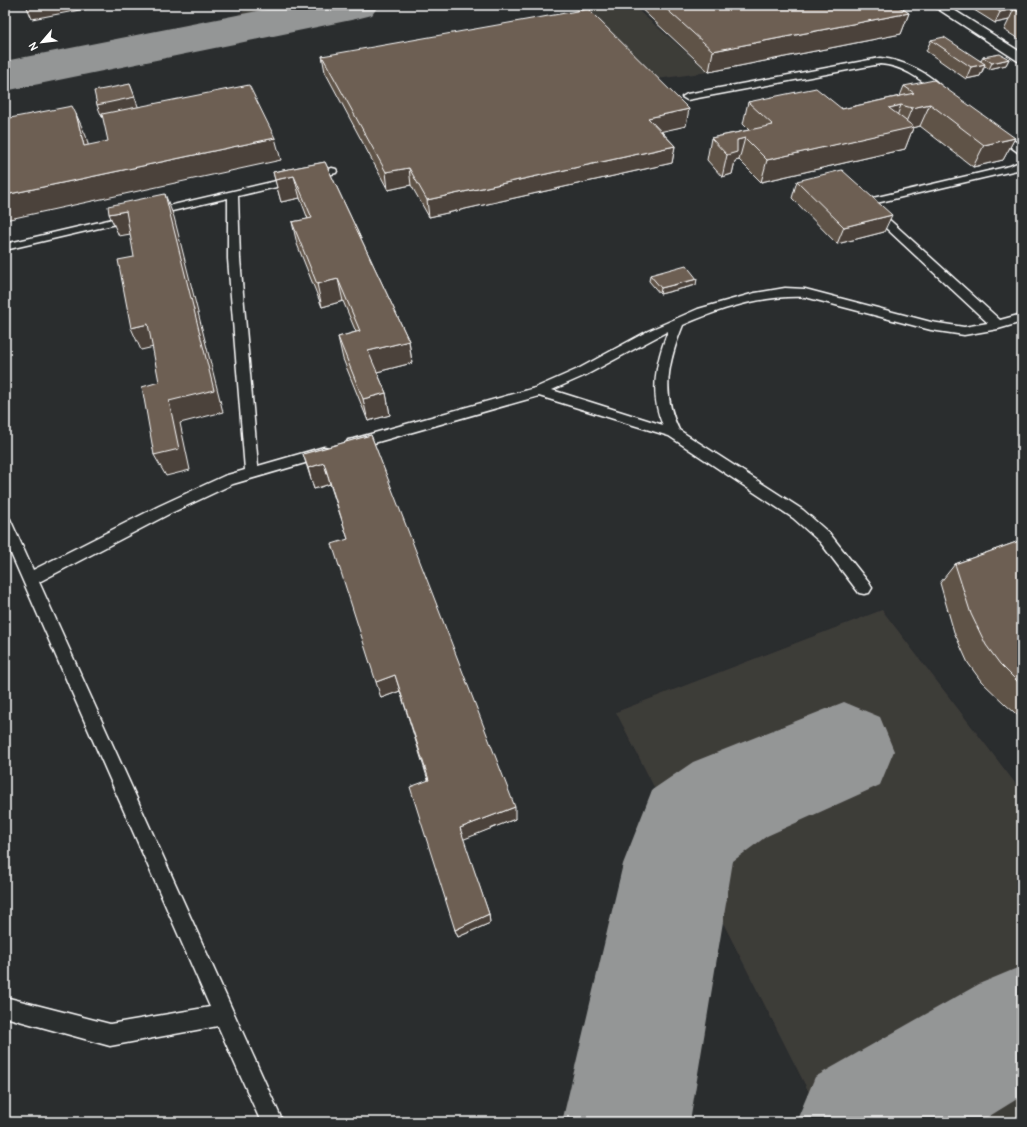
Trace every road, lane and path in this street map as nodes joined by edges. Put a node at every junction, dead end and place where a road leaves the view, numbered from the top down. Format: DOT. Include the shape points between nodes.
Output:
graph roads {
  1 [pos="938,5"];
  2 [pos="1022,58"];
  3 [pos="687,97"];
  4 [pos="951,99"];
  5 [pos="990,127"];
  6 [pos="1022,151"];
  7 [pos="1022,164"];
  8 [pos="332,171"];
  9 [pos="233,194"];
  10 [pos="5,246"];
  11 [pos="1022,318"];
  12 [pos="678,323"];
  13 [pos="998,325"];
  14 [pos="540,391"];
  15 [pos="674,433"];
  16 [pos="252,473"];
  17 [pos="5,523"];
  18 [pos="30,580"];
  19 [pos="864,588"];
  20 [pos="5,1007"];
  21 [pos="224,1015"];
  22 [pos="272,1122"];
  1 -- 2 [label="main road"];
  3 -- 4 [label="lane" via="890,61 906,65"];
  5 -- 6 [label="lane"];
  7 -- 13 [label="lane" via="864,203"];
  8 -- 9 [label="lane"];
  9 -- 10 [label="lane"];
  9 -- 16 [label="lane" via="238,330"];
  11 -- 13 [label="lane"];
  12 -- 13 [label="lane" via="702,312 755,297 785,292 805,293 931,326 964,331"];
  12 -- 14 [label="lane"];
  12 -- 15 [label="lane" via="667,349 661,378 665,411"];
  14 -- 15 [label="lane"];
  14 -- 16 [label="lane"];
  15 -- 19 [label="lane" via="798,514 825,538"];
  16 -- 18 [label="lane" via="229,480 164,510"];
  17 -- 18 [label="lane"];
  18 -- 21 [label="lane"];
  20 -- 21 [label="lane" via="110,1035"];
  21 -- 22 [label="lane"];
}
